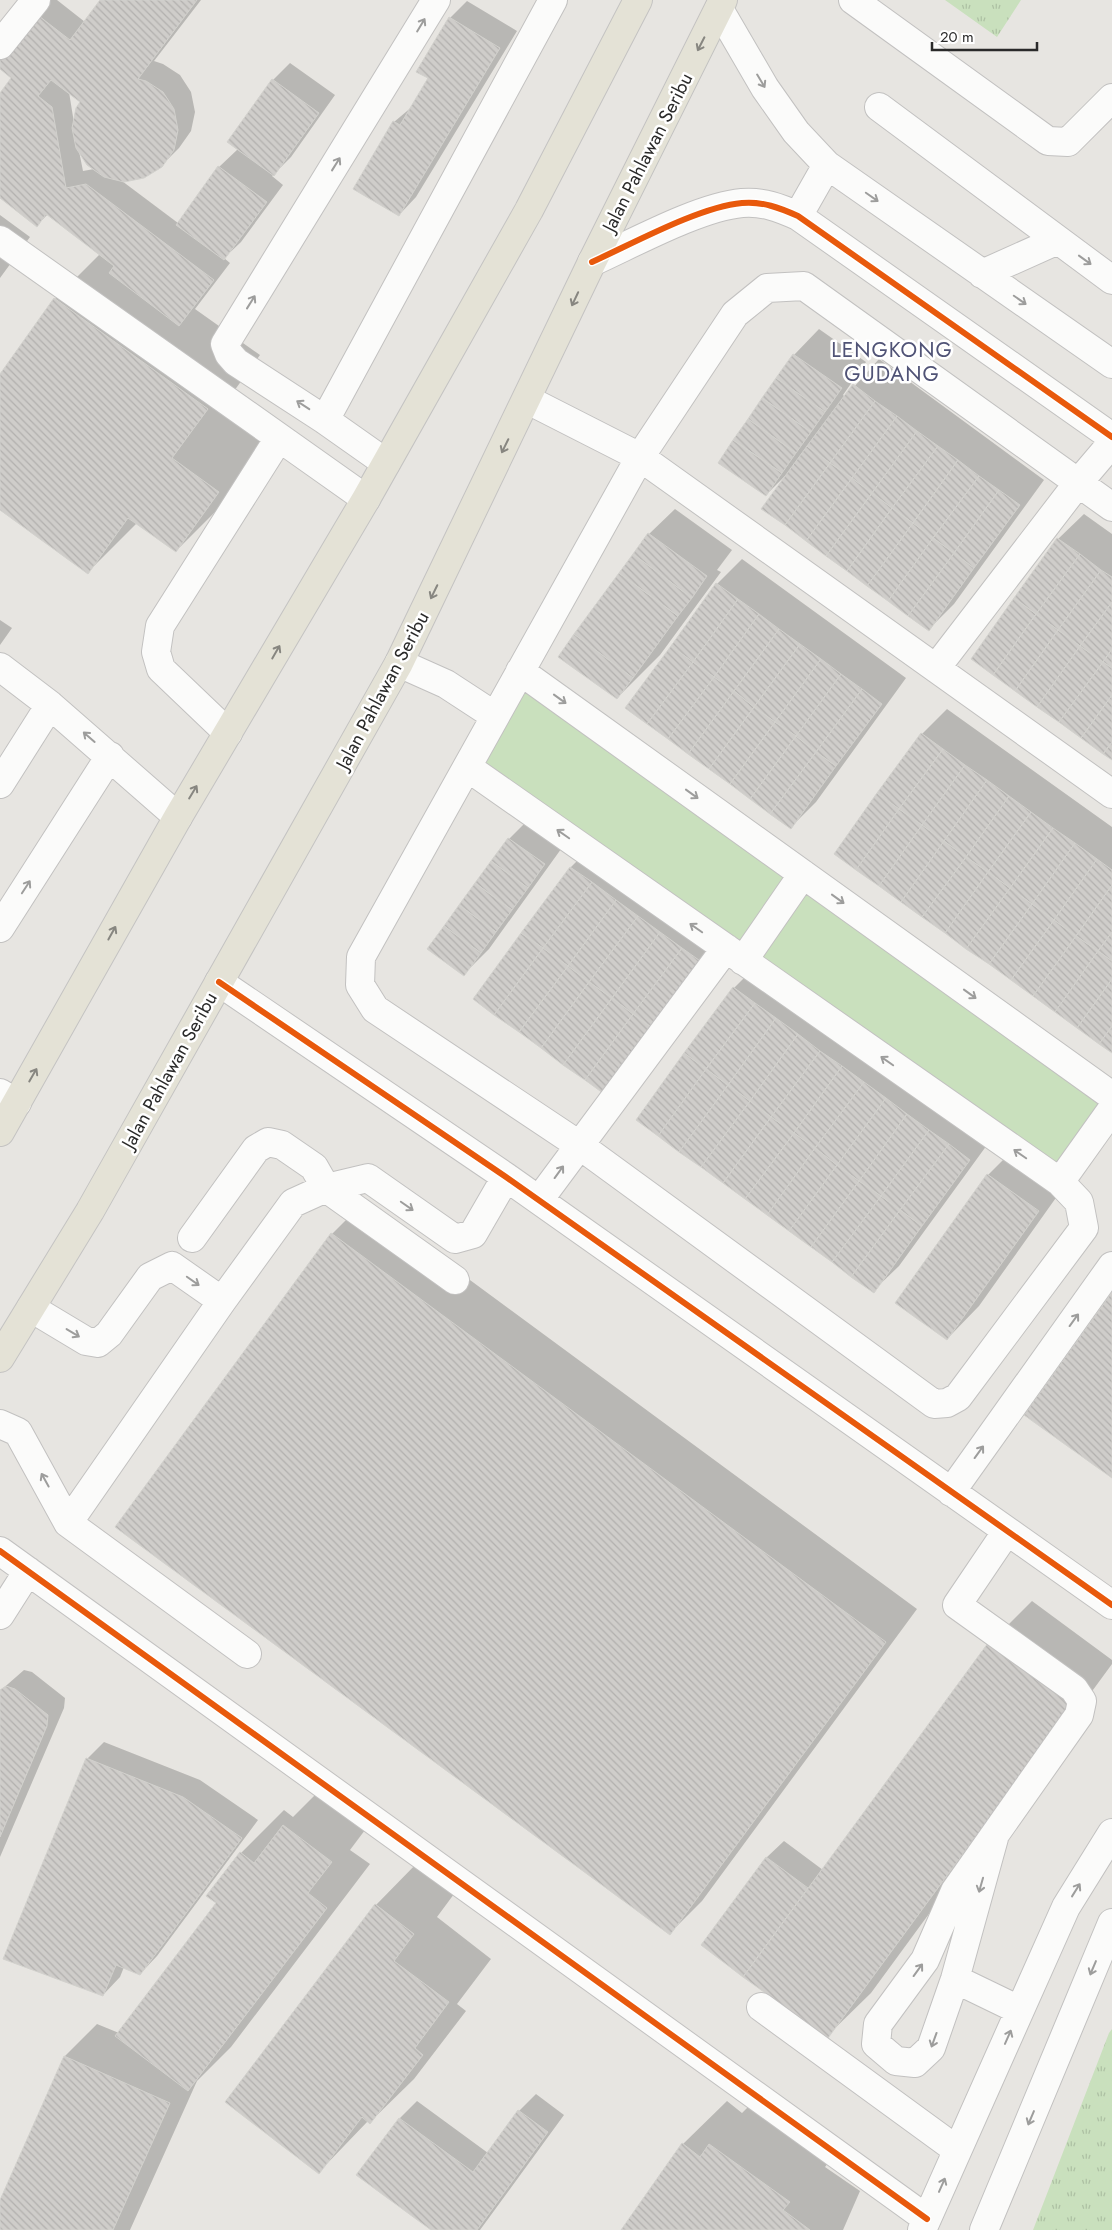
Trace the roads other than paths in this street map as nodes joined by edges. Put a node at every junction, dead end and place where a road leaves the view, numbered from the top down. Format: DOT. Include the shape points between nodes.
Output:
graph roads {
  1 [pos="36,0"];
  2 [pos="436,0"];
  3 [pos="553,0"];
  4 [pos="638,0"];
  5 [pos="853,0"];
  6 [pos="721,5"];
  7 [pos="0,45"];
  8 [pos="1112,98"];
  9 [pos="879,107"];
  10 [pos="827,165"];
  11 [pos="798,216"];
  12 [pos="0,240"];
  13 [pos="1058,240"];
  14 [pos="592,262"];
  15 [pos="982,274"];
  16 [pos="1112,280"];
  17 [pos="1112,364"];
  18 [pos="528,400"];
  19 [pos="325,420"];
  20 [pos="1112,437"];
  21 [pos="279,438"];
  22 [pos="1112,443"];
  23 [pos="640,457"];
  24 [pos="386,463"];
  25 [pos="1078,483"];
  26 [pos="366,498"];
  27 [pos="1112,508"];
  28 [pos="400,663"];
  29 [pos="0,667"];
  30 [pos="936,668"];
  31 [pos="520,671"];
  32 [pos="50,704"];
  33 [pos="495,716"];
  34 [pos="228,733"];
  35 [pos="110,756"];
  36 [pos="467,767"];
  37 [pos="0,784"];
  38 [pos="1112,794"];
  39 [pos="178,817"];
  40 [pos="803,874"];
  41 [pos="0,928"];
  42 [pos="734,954"];
  43 [pos="219,982"];
  44 [pos="1112,1096"];
  45 [pos="8,1098"];
  46 [pos="1112,1109"];
  47 [pos="0,1132"];
  48 [pos="579,1144"];
  49 [pos="506,1177"];
  50 [pos="1060,1182"];
  51 [pos="326,1188"];
  52 [pos="539,1200"];
  53 [pos="192,1238"];
  54 [pos="1112,1266"];
  55 [pos="455,1280"];
  56 [pos="222,1301"];
  57 [pos="31,1308"];
  58 [pos="0,1358"];
  59 [pos="0,1424"];
  60 [pos="951,1492"];
  61 [pos="68,1522"];
  62 [pos="1007,1531"];
  63 [pos="0,1551"];
  64 [pos="28,1571"];
  65 [pos="1112,1605"];
  66 [pos="0,1615"];
  67 [pos="247,1654"];
  68 [pos="1112,1833"];
  69 [pos="994,1838"];
  70 [pos="1112,1923"];
  71 [pos="955,1979"];
  72 [pos="761,2007"];
  73 [pos="1019,2010"];
  74 [pos="957,2150"];
  75 [pos="924,2224"];
  76 [pos="984,2230"];
  1 -- 7 [label="street"];
  19 -- 2 [label="street, one-way" via="236,362 225,344"];
  3 -- 19 [label="street"];
  4 -- 24 [label="main road" via="529,210"];
  5 -- 8 [label="street" via="1048,140 1068,142"];
  6 -- 10 [label="street, one-way" via="765,88 796,132"];
  6 -- 14 [label="main road, Jalan Pahlawan Seribu, one-way"];
  9 -- 13 [label="street"];
  10 -- 11 [label="street"];
  10 -- 15 [label="street, one-way"];
  11 -- 14 [label="street" via="772,205 744,202 715,208"];
  11 -- 20 [label="street"];
  12 -- 21 [label="street"];
  13 -- 15 [label="street"];
  13 -- 16 [label="street, one-way"];
  14 -- 18 [label="main road, Jalan Pahlawan Seribu, one-way"];
  15 -- 17 [label="street, one-way"];
  18 -- 23 [label="street"];
  18 -- 28 [label="main road, Jalan Pahlawan Seribu, one-way"];
  19 -- 24 [label="street"];
  21 -- 26 [label="street"];
  21 -- 34 [label="street" via="160,626 156,652 161,669"];
  22 -- 25 [label="street"];
  23 -- 25 [label="street" via="735,314 767,288 804,286"];
  23 -- 30 [label="street"];
  23 -- 31 [label="street"];
  24 -- 26 [label="main road"];
  25 -- 27 [label="street"];
  25 -- 30 [label="street"];
  34 -- 26 [label="main road, one-way"];
  28 -- 33 [label="street" via="446,684"];
  28 -- 43 [label="main road, Jalan Pahlawan Seribu"];
  29 -- 32 [label="street"];
  30 -- 38 [label="street"];
  31 -- 33 [label="street"];
  31 -- 40 [label="street, one-way"];
  35 -- 32 [label="street, one-way"];
  32 -- 37 [label="street"];
  33 -- 36 [label="street"];
  39 -- 34 [label="main road, one-way"];
  35 -- 39 [label="street"];
  41 -- 35 [label="street, one-way"];
  42 -- 36 [label="street, one-way"];
  36 -- 48 [label="street" via="361,957 360,985 375,1008"];
  45 -- 39 [label="main road, one-way"];
  40 -- 42 [label="street"];
  40 -- 44 [label="street, one-way"];
  42 -- 48 [label="street"];
  50 -- 42 [label="street, one-way"];
  43 -- 49 [label="street"];
  43 -- 57 [label="main road, Jalan Pahlawan Seribu" via="90,1211"];
  45 -- 47 [label="main road"];
  46 -- 50 [label="street"];
  48 -- 50 [label="street" via="934,1404 947,1403 958,1397 1084,1228 1080,1202"];
  52 -- 48 [label="street, one-way"];
  51 -- 49 [label="street, one-way" via="368,1178 455,1239 473,1234"];
  49 -- 52 [label="street"];
  51 -- 53 [label="street" via="314,1167 282,1145 268,1142 256,1149"];
  51 -- 55 [label="street"];
  51 -- 56 [label="street" via="294,1203"];
  52 -- 60 [label="street"];
  60 -- 54 [label="street, one-way"];
  57 -- 56 [label="street, one-way" via="86,1340 98,1343 110,1334 150,1277 172,1266"];
  56 -- 61 [label="street"];
  57 -- 58 [label="main road, Jalan Pahlawan Seribu"];
  61 -- 59 [label="street, one-way" via="18,1432"];
  60 -- 62 [label="street"];
  61 -- 67 [label="street"];
  62 -- 65 [label="street"];
  62 -- 69 [label="street" via="958,1605 1074,1689 1082,1701 1079,1715"];
  63 -- 64 [label="street"];
  64 -- 66 [label="street"];
  64 -- 75 [label="street"];
  73 -- 68 [label="street, one-way" via="1066,1907"];
  69 -- 71 [label="street, one-way"];
  71 -- 69 [label="street, one-way" via="931,2048 916,2063 896,2061 876,2044 878,2024 925,1960 955,1891"];
  70 -- 76 [label="street, one-way"];
  71 -- 73 [label="street"];
  72 -- 74 [label="street"];
  74 -- 73 [label="street, one-way"];
  75 -- 74 [label="street, one-way"];
}
